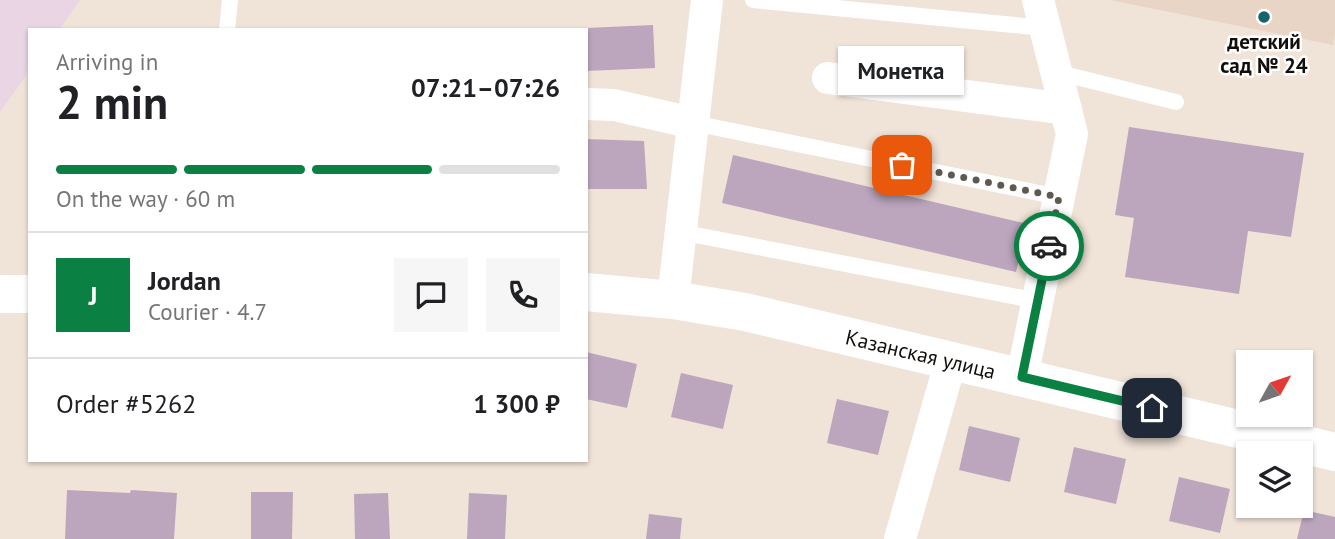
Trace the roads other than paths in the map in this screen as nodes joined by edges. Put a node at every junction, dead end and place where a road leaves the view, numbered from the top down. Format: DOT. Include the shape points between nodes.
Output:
graph roads {
  1 [pos="230,0"];
  2 [pos="707,0"];
  3 [pos="753,0"];
  4 [pos="1042,14"];
  5 [pos="227,28"];
  6 [pos="1056,72"];
  7 [pos="828,78"];
  8 [pos="1176,102"];
  9 [pos="588,104"];
  10 [pos="1066,109"];
  11 [pos="693,123"];
  12 [pos="1059,197"];
  13 [pos="680,232"];
  14 [pos="588,292"];
  15 [pos="0,294"];
  16 [pos="28,294"];
  17 [pos="673,300"];
  18 [pos="1038,301"];
  19 [pos="951,360"];
  20 [pos="1022,377"];
  21 [pos="1335,452"];
  22 [pos="901,539"];
  1 -- 5 [label="lane"];
  2 -- 11 [label="street"];
  3 -- 4 [label="lane"];
  4 -- 6 [label="street"];
  6 -- 8 [label="lane"];
  6 -- 10 [label="street"];
  7 -- 10 [label="street"];
  9 -- 11 [label="street" via="614,105"];
  10 -- 12 [label="street" via="1072,134"];
  11 -- 12 [label="lane"];
  11 -- 13 [label="street"];
  12 -- 18 [label="street"];
  13 -- 17 [label="street"];
  13 -- 18 [label="lane"];
  14 -- 17 [label="main road, Казанская улица"];
  15 -- 16 [label="main road"];
  17 -- 19 [label="main road, Казанская улица"];
  18 -- 20 [label="street"];
  19 -- 20 [label="main road, Казанская улица"];
  19 -- 22 [label="street"];
  20 -- 21 [label="main road, Казанская улица"];
}
